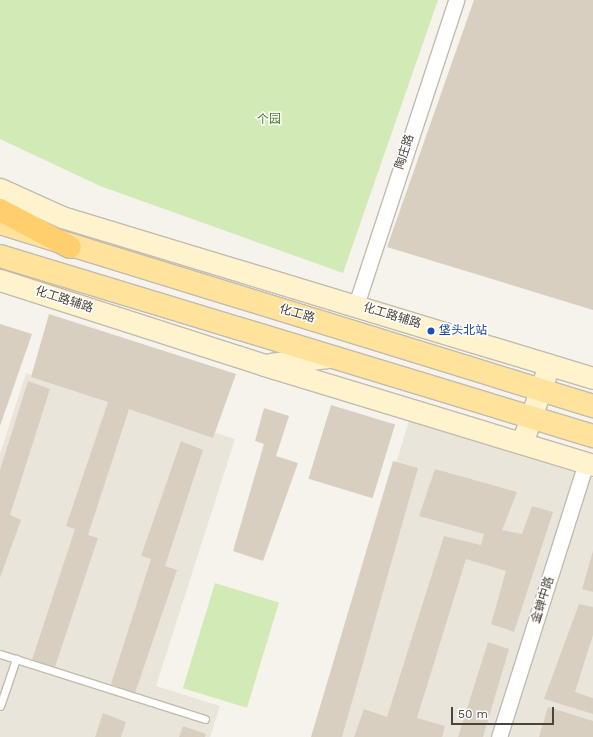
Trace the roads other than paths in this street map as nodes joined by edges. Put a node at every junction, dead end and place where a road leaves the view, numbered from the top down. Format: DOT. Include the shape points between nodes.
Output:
graph roads {
  1 [pos="456,0"];
  2 [pos="0,189"];
  3 [pos="0,210"];
  4 [pos="0,223"];
  5 [pos="70,247"];
  6 [pos="0,256"];
  7 [pos="213,264"];
  8 [pos="0,280"];
  9 [pos="356,305"];
  10 [pos="372,336"];
  11 [pos="328,356"];
  12 [pos="264,365"];
  13 [pos="549,365"];
  14 [pos="593,378"];
  15 [pos="539,390"];
  16 [pos="593,406"];
  17 [pos="530,416"];
  18 [pos="593,436"];
  19 [pos="522,443"];
  20 [pos="590,464"];
  21 [pos="0,654"];
  22 [pos="16,659"];
  23 [pos="0,706"];
  24 [pos="205,719"];
  25 [pos="499,737"];
  1 -- 9 [label="street, 陶庄路"];
  2 -- 7 [label="street, 化工路辅路" via="62,217"];
  3 -- 5 [label="highway"];
  4 -- 5 [label="main road, 化工路"];
  5 -- 10 [label="main road, 化工路"];
  6 -- 11 [label="main road"];
  7 -- 9 [label="street, 化工路辅路"];
  7 -- 10 [label="street, 化工路辅路"];
  8 -- 12 [label="street, 化工路辅路"];
  9 -- 13 [label="street, 化工路辅路"];
  10 -- 15 [label="main road, 化工路"];
  11 -- 12 [label="street, 化工路辅路"];
  11 -- 17 [label="main road"];
  12 -- 19 [label="street, 化工路辅路"];
  13 -- 14 [label="street, 化工路辅路"];
  13 -- 15 [label="street"];
  15 -- 16 [label="main road, 化工路"];
  15 -- 17 [label="street"];
  17 -- 18 [label="main road"];
  17 -- 19 [label="street"];
  19 -- 20 [label="street, 化工路辅路"];
  20 -- 25 [label="street, 金蝉中路"];
  21 -- 22 [label="lane"];
  22 -- 23 [label="lane"];
  22 -- 24 [label="lane"];
}
